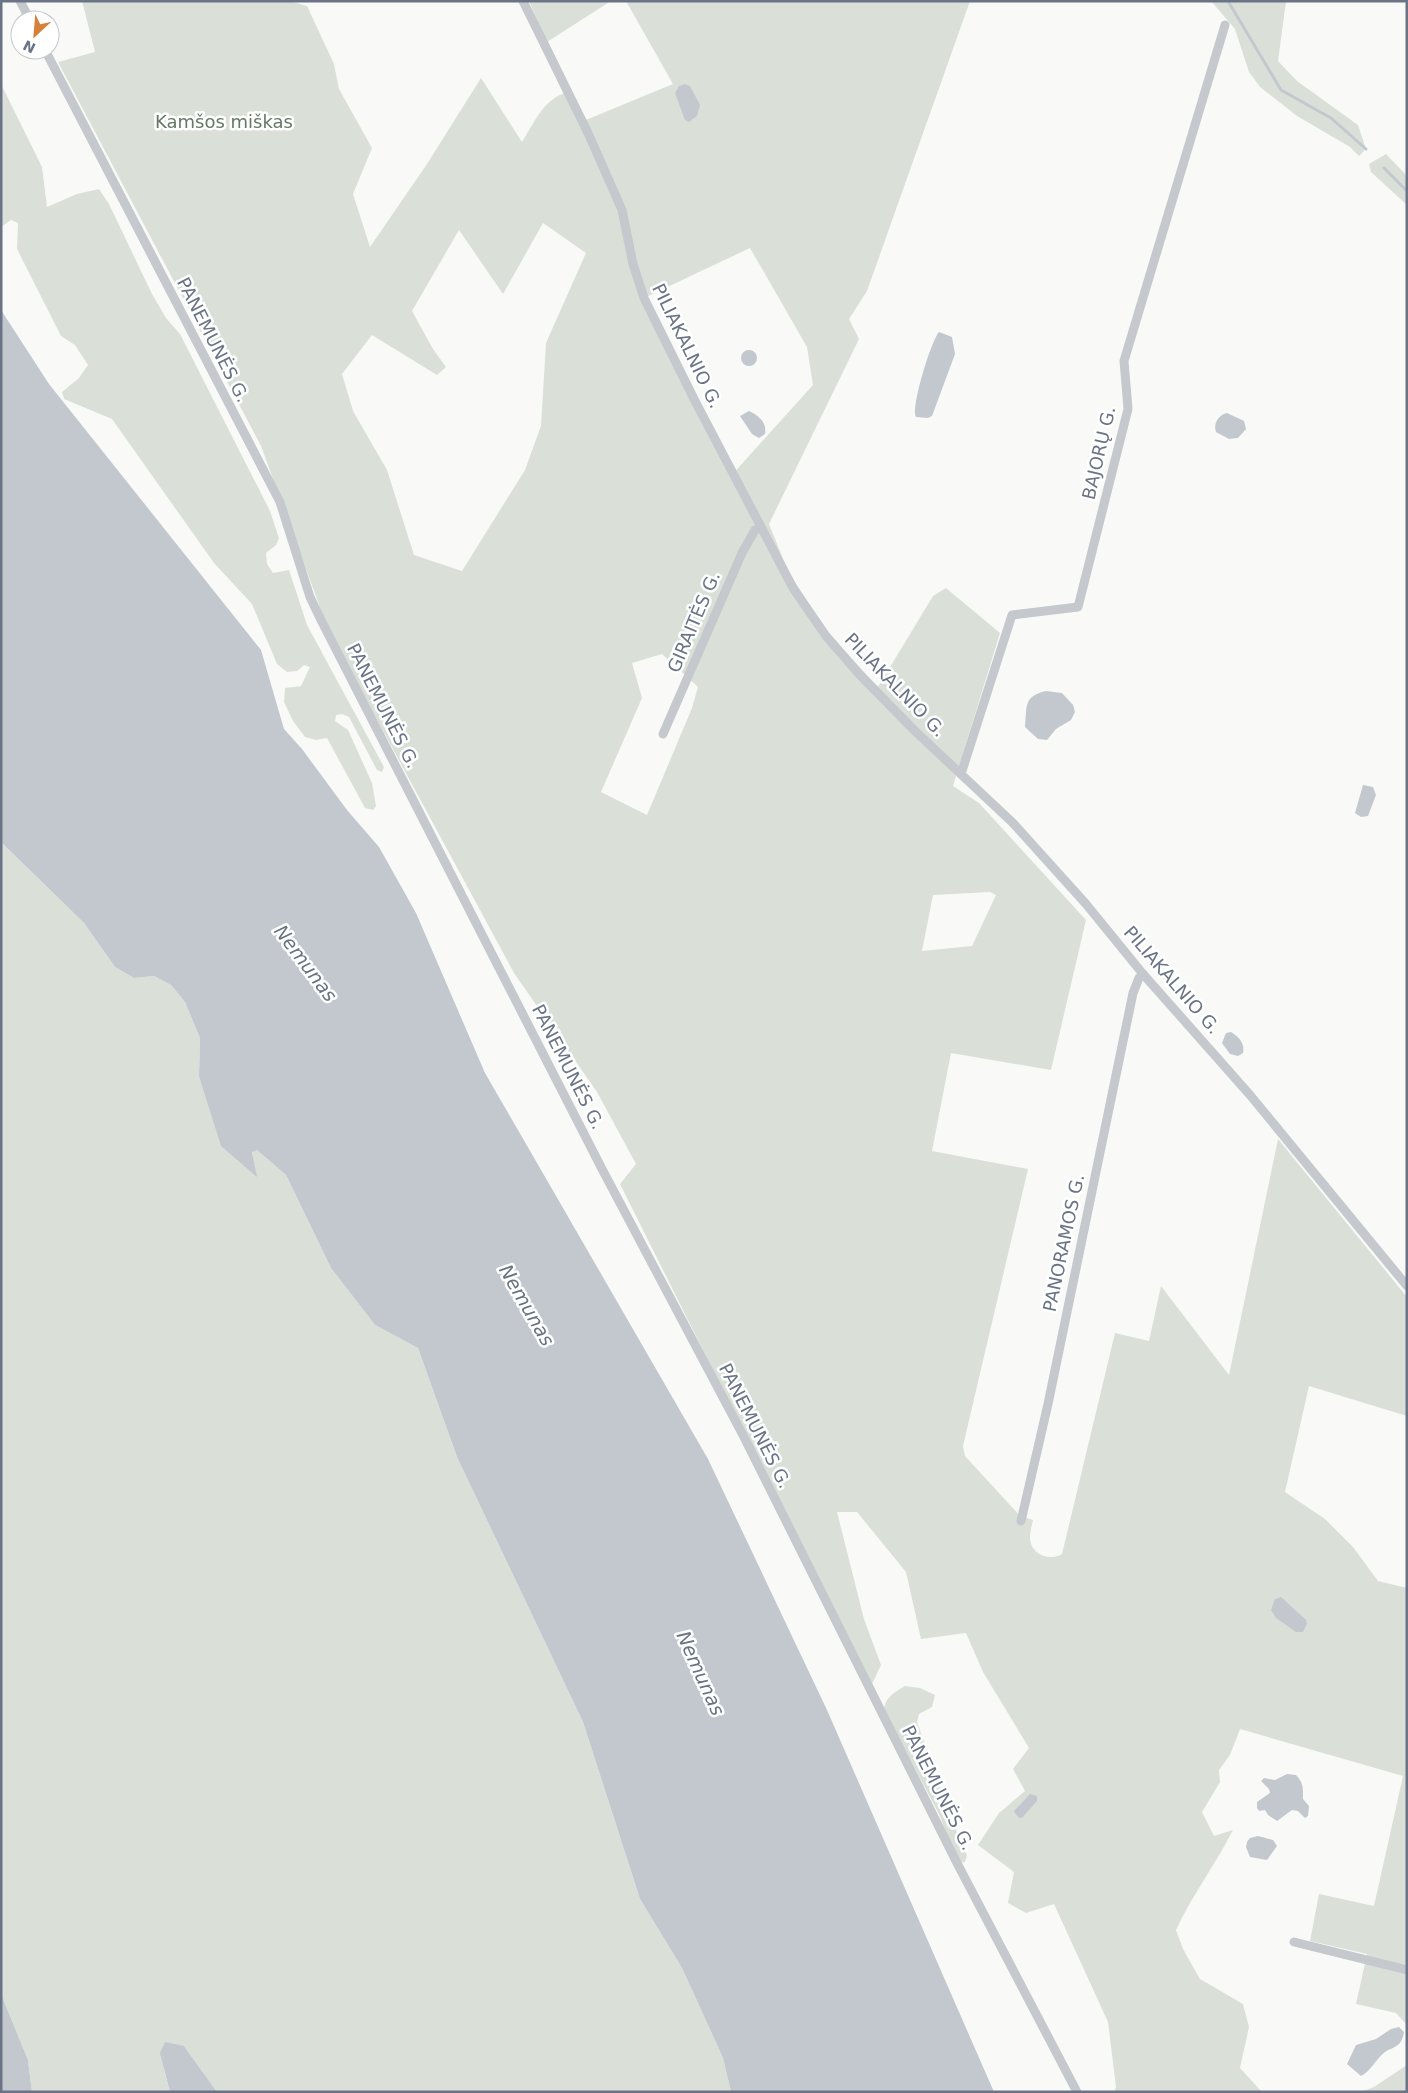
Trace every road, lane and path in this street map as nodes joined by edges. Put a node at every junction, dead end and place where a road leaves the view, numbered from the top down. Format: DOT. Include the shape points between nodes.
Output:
graph roads {
  1 [pos="523,1"];
  2 [pos="1225,25"];
  3 [pos="50,60"];
  4 [pos="761,528"];
  5 [pos="663,734"];
  6 [pos="961,774"];
  7 [pos="1143,974"];
  8 [pos="1407,1286"];
  9 [pos="1021,1521"];
  10 [pos="1294,1942"];
  11 [pos="1407,1970"];
  12 [pos="1077,2092"];
  1 -- 4 [label="street, PILIAKALNIO G." via="588,132 622,210 644,298"];
  2 -- 6 [label="street, BAJORŲ G." via="1124,360 1128,409 1078,607 1012,615"];
  3 -- 12 [label="street, PANEMUNĖS G." via="280,502 310,596 322,622 598,1161 745,1439 957,1863"];
  4 -- 5 [label="street, GIRAITĖS G." via="755,530 742,553"];
  4 -- 6 [label="street, PILIAKALNIO G." via="793,588 826,636 867,682"];
  6 -- 7 [label="street, PILIAKALNIO G." via="1030,842"];
  7 -- 8 [label="street, PILIAKALNIO G." via="1250,1095"];
  7 -- 9 [label="street, PANORAMOS G." via="1133,993"];
  10 -- 11 [label="street"];
}
